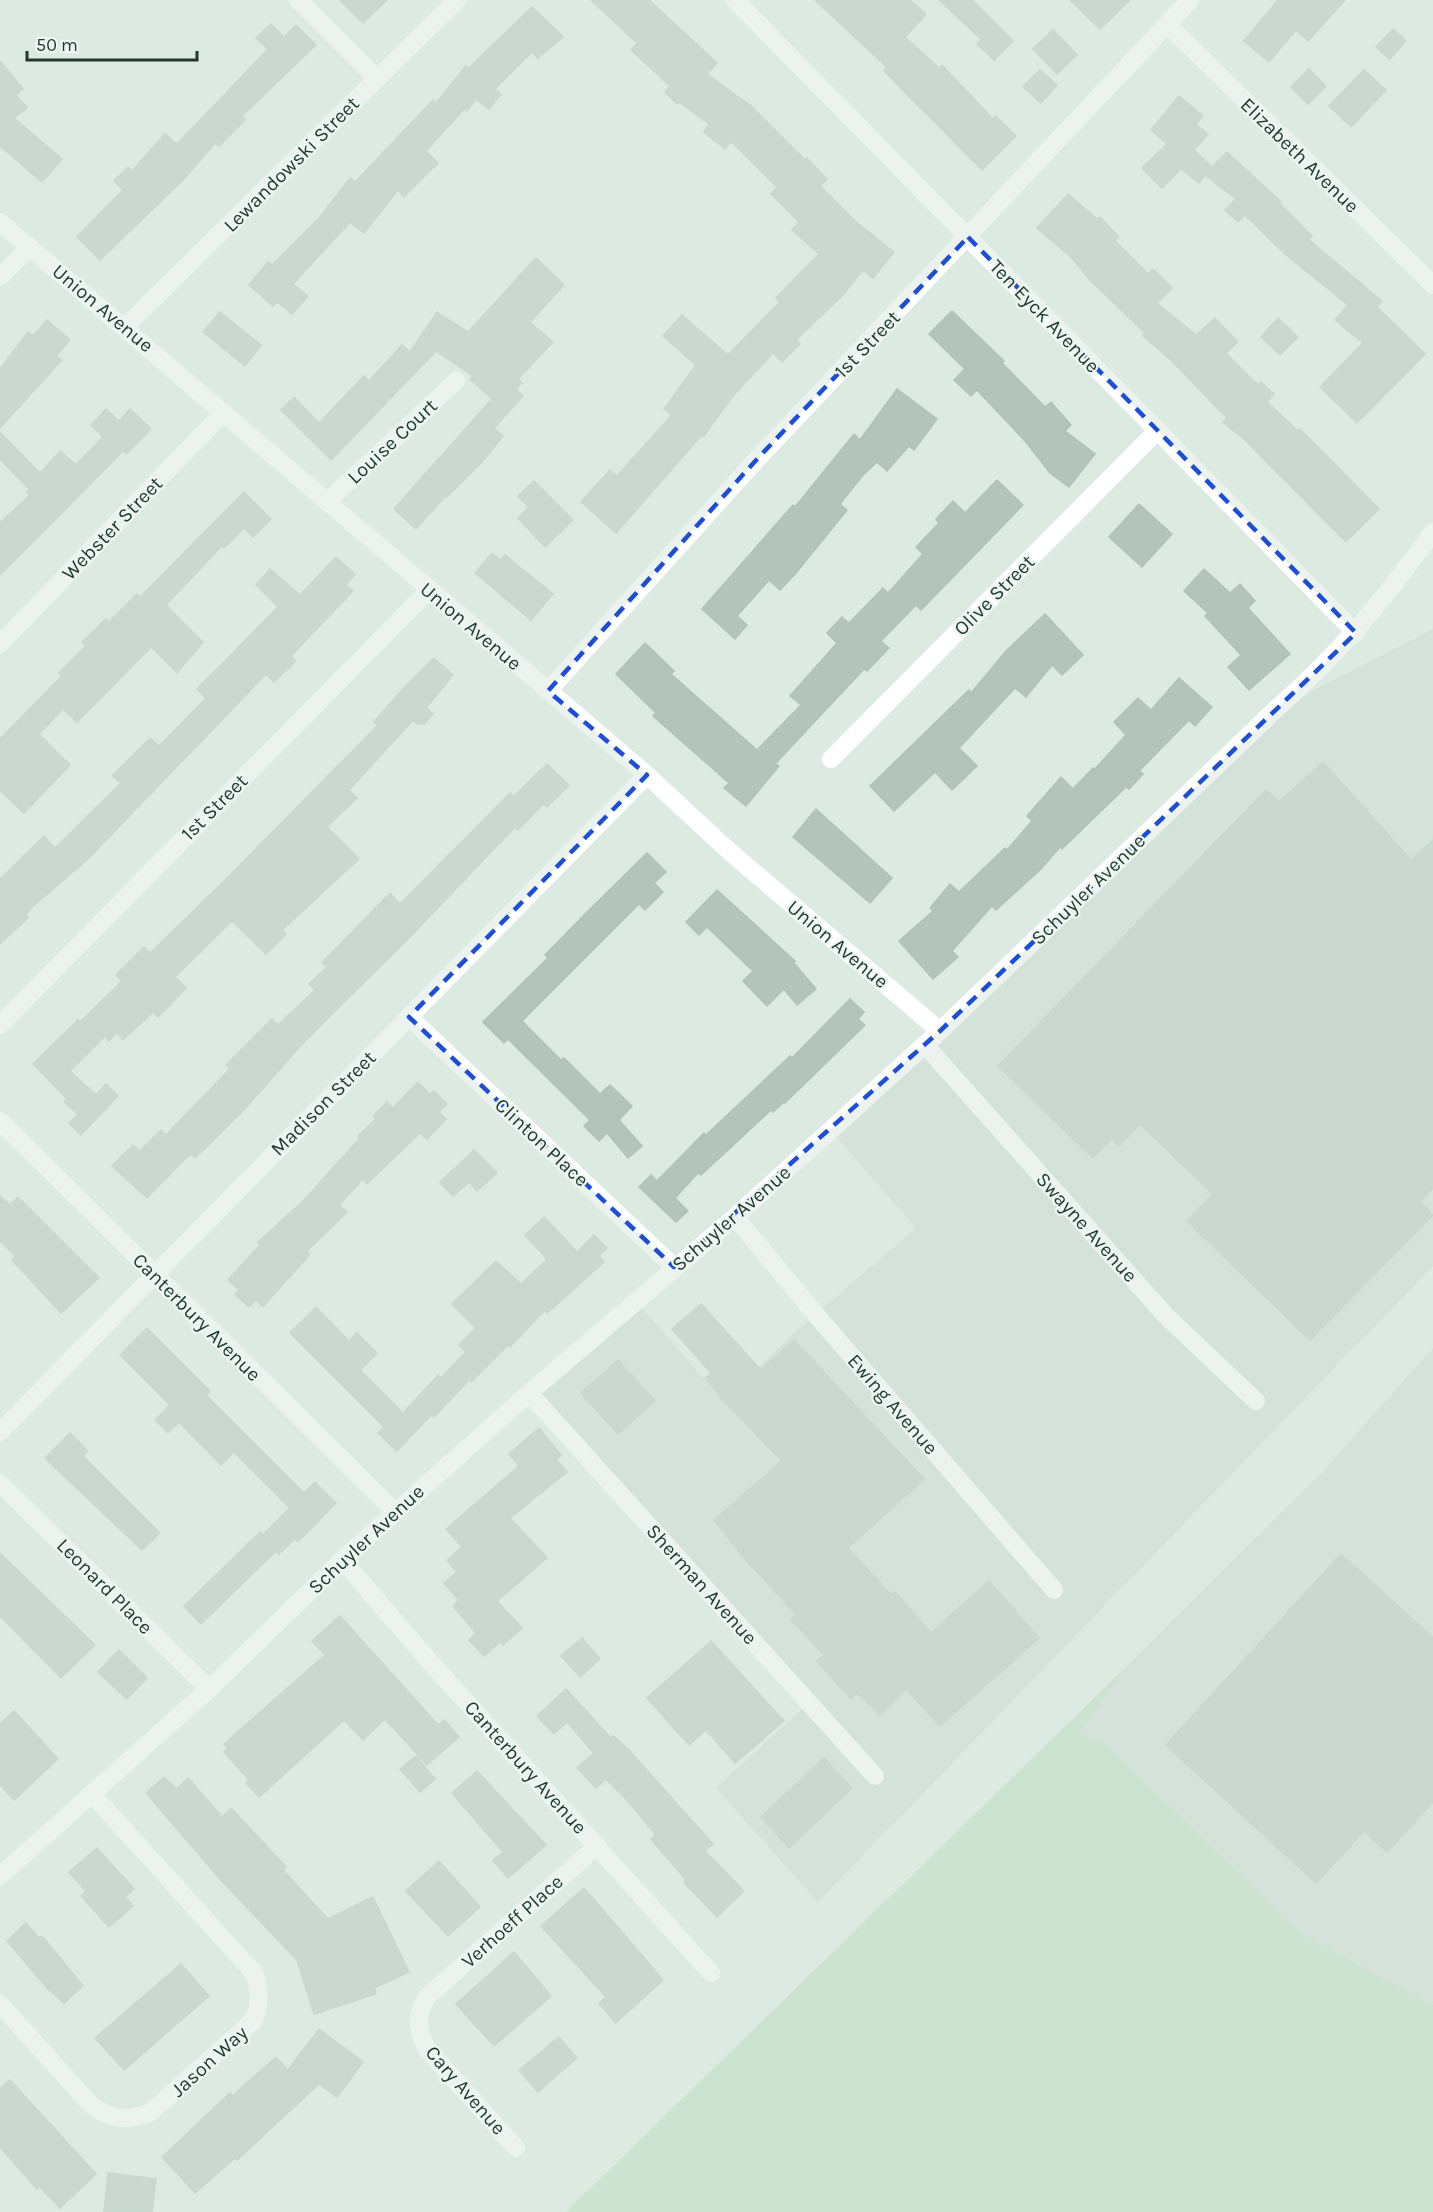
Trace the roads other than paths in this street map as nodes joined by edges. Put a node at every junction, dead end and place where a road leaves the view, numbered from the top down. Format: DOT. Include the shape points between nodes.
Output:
graph roads {
  1 [pos="298,0"];
  2 [pos="457,0"];
  3 [pos="735,0"];
  4 [pos="1188,1"];
  5 [pos="1167,24"];
  6 [pos="377,79"];
  7 [pos="0,222"];
  8 [pos="968,237"];
  9 [pos="30,247"];
  10 [pos="0,277"];
  11 [pos="1433,285"];
  12 [pos="125,327"];
  13 [pos="456,381"];
  14 [pos="224,412"];
  15 [pos="1157,431"];
  16 [pos="327,502"];
  17 [pos="1433,532"];
  18 [pos="429,590"];
  19 [pos="1356,633"];
  20 [pos="0,644"];
  21 [pos="548,692"];
  22 [pos="831,759"];
  23 [pos="647,775"];
  24 [pos="409,1017"];
  25 [pos="0,1025"];
  26 [pos="940,1031"];
  27 [pos="925,1045"];
  28 [pos="0,1121"];
  29 [pos="735,1217"];
  30 [pos="674,1267"];
  31 [pos="155,1275"];
  32 [pos="529,1393"];
  33 [pos="1256,1401"];
  34 [pos="0,1432"];
  35 [pos="0,1483"];
  36 [pos="395,1512"];
  37 [pos="342,1560"];
  38 [pos="1054,1590"];
  39 [pos="209,1689"];
  40 [pos="875,1776"];
  41 [pos="92,1794"];
  42 [pos="597,1846"];
  43 [pos="0,1876"];
  44 [pos="711,1973"];
  45 [pos="427,1997"];
  46 [pos="0,2004"];
  47 [pos="516,2148"];
  1 -- 6 [label="street"];
  2 -- 6 [label="street, Lewandowski Street"];
  3 -- 8 [label="street, Ten Eyck Avenue"];
  4 -- 5 [label="street, 1st Street"];
  5 -- 8 [label="street, 1st Street"];
  5 -- 11 [label="street, Elizabeth Avenue"];
  6 -- 12 [label="street, Lewandowski Street"];
  7 -- 9 [label="street, Union Avenue"];
  8 -- 15 [label="street, Ten Eyck Avenue"];
  8 -- 21 [label="street, 1st Street" via="758,458"];
  9 -- 10 [label="street"];
  9 -- 12 [label="street, Union Avenue"];
  12 -- 14 [label="street, Union Avenue"];
  13 -- 16 [label="street, Louise Court"];
  14 -- 16 [label="street, Union Avenue"];
  14 -- 20 [label="street, Webster Street"];
  15 -- 19 [label="street, Ten Eyck Avenue"];
  15 -- 22 [label="street, Olive Street"];
  16 -- 18 [label="street, Union Avenue"];
  17 -- 19 [label="street, Schuyler Avenue"];
  18 -- 21 [label="street, Union Avenue"];
  18 -- 25 [label="street, 1st Street"];
  19 -- 26 [label="street, Schuyler Avenue"];
  21 -- 23 [label="street, Union Avenue"];
  23 -- 24 [label="street, Madison Street"];
  23 -- 26 [label="street, Union Avenue" via="729,851"];
  24 -- 30 [label="street, Clinton Place"];
  24 -- 31 [label="street, Madison Street"];
  26 -- 27 [label="street, Schuyler Avenue"];
  27 -- 29 [label="street, Schuyler Avenue"];
  27 -- 33 [label="street, Swayne Avenue" via="1166,1316"];
  28 -- 31 [label="street, Canterbury Avenue"];
  29 -- 30 [label="street, Schuyler Avenue"];
  29 -- 38 [label="street, Ewing Avenue"];
  30 -- 32 [label="street, Schuyler Avenue"];
  31 -- 34 [label="street, Madison Street"];
  31 -- 36 [label="street, Canterbury Avenue"];
  32 -- 36 [label="street, Schuyler Avenue"];
  32 -- 40 [label="street, Sherman Avenue"];
  35 -- 39 [label="street, Leonard Place"];
  36 -- 37 [label="street, Schuyler Avenue"];
  37 -- 39 [label="street, Schuyler Avenue"];
  37 -- 42 [label="street, Canterbury Avenue"];
  39 -- 41 [label="street, Schuyler Avenue"];
  41 -- 43 [label="street, Schuyler Avenue"];
  41 -- 46 [label="street, Jason Way" via="254,1973 260,1989 254,2020 151,2112 120,2120 91,2105"];
  42 -- 44 [label="street, Canterbury Avenue"];
  42 -- 45 [label="street, Verhoeff Place"];
  45 -- 47 [label="street, Cary Avenue" via="418,2025 427,2049"];
}
